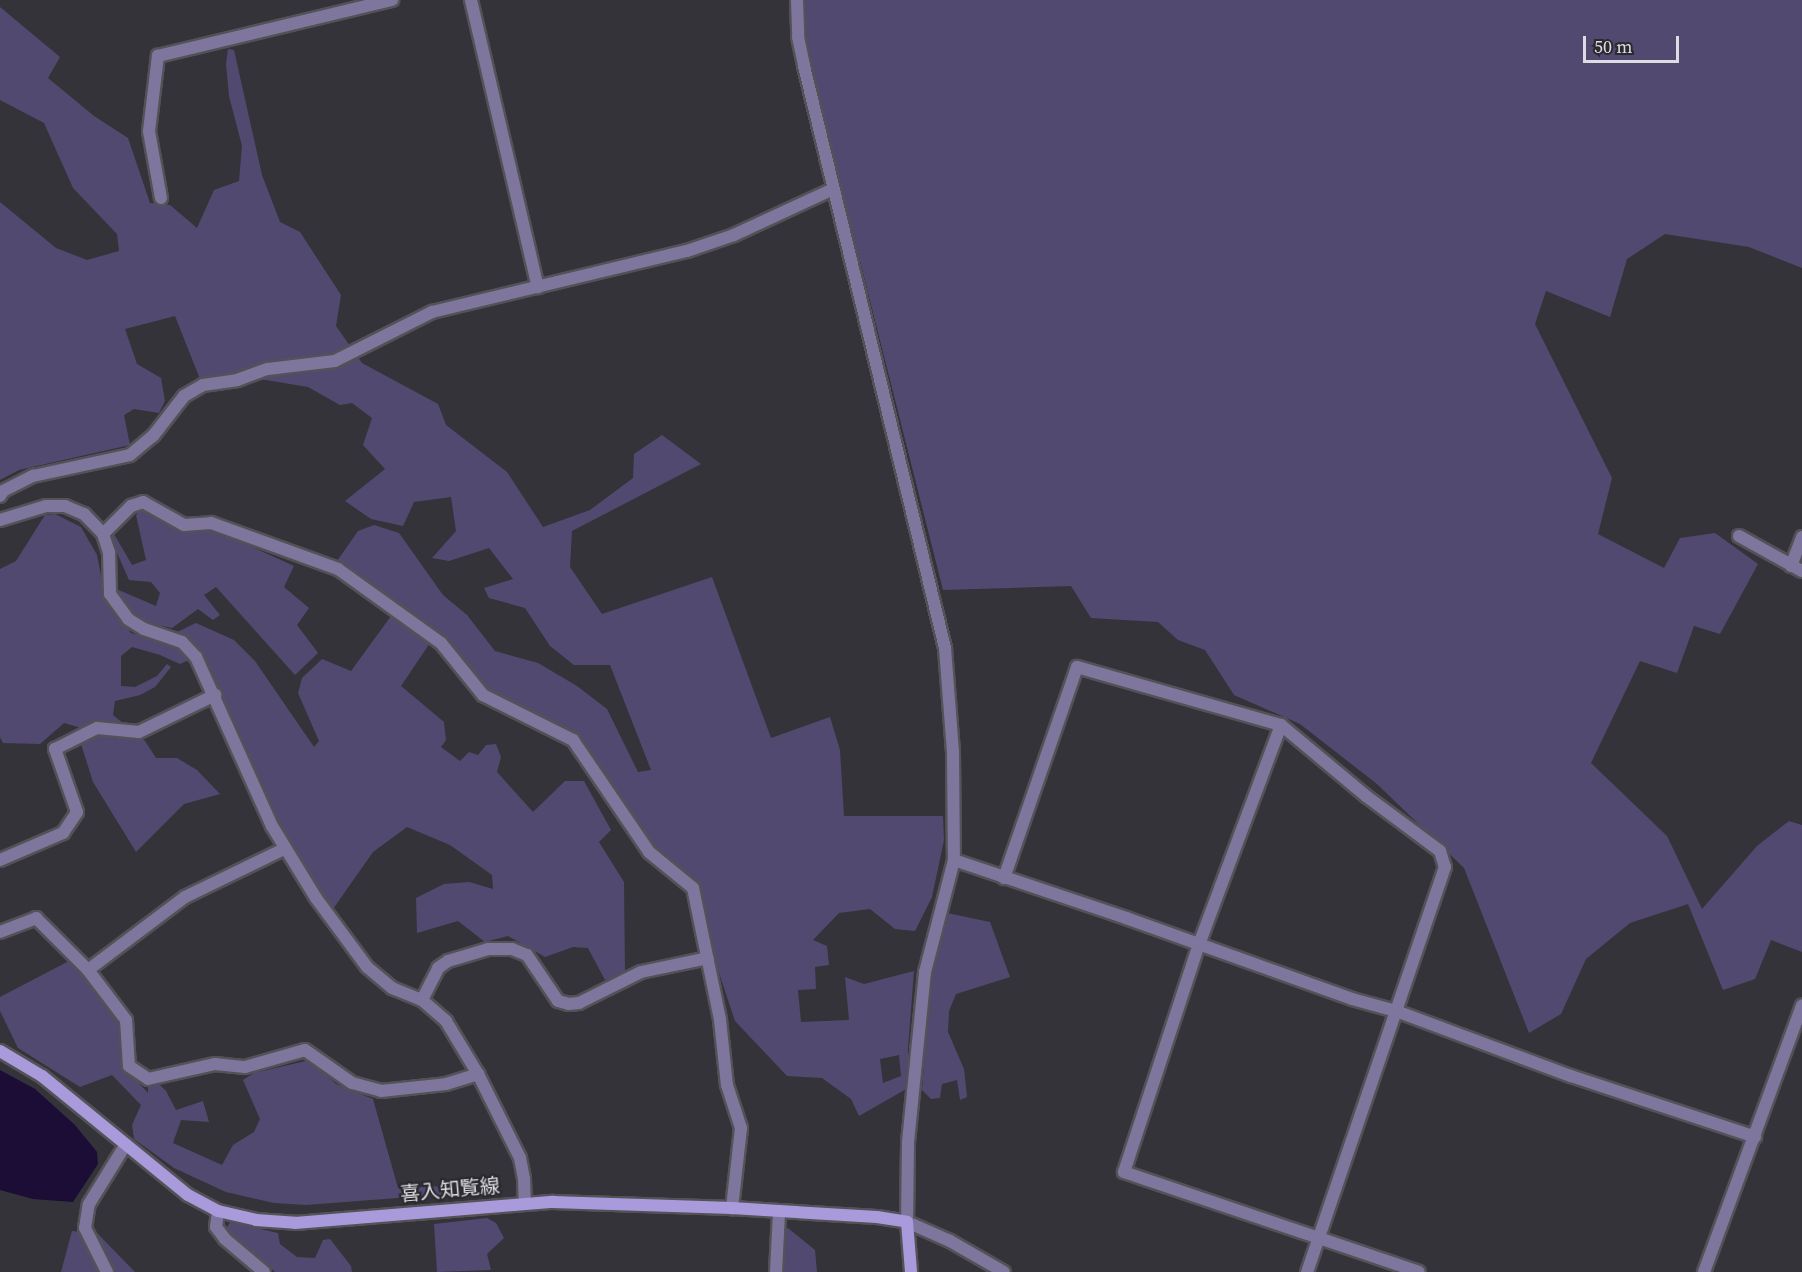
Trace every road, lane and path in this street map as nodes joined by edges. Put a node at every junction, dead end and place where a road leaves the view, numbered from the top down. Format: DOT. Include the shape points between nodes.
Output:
graph roads {
  1 [pos="392,0"];
  2 [pos="471,0"];
  3 [pos="797,0"];
  4 [pos="833,189"];
  5 [pos="161,198"];
  6 [pos="538,287"];
  7 [pos="0,496"];
  8 [pos="0,520"];
  9 [pos="103,534"];
  10 [pos="1738,536"];
  11 [pos="1802,537"];
  12 [pos="1797,569"];
  13 [pos="214,696"];
  14 [pos="1281,725"];
  15 [pos="284,849"];
  16 [pos="0,860"];
  17 [pos="954,860"];
  18 [pos="1004,878"];
  19 [pos="0,932"];
  20 [pos="1199,944"];
  21 [pos="708,958"];
  22 [pos="88,969"];
  23 [pos="422,1000"];
  24 [pos="1802,1005"];
  25 [pos="1396,1011"];
  26 [pos="0,1051"];
  27 [pos="478,1074"];
  28 [pos="1755,1137"];
  29 [pos="126,1144"];
  30 [pos="525,1203"];
  31 [pos="732,1208"];
  32 [pos="218,1211"];
  33 [pos="778,1212"];
  34 [pos="907,1222"];
  35 [pos="1318,1239"];
  36 [pos="107,1272"];
  37 [pos="264,1272"];
  38 [pos="776,1272"];
  39 [pos="911,1272"];
  40 [pos="1004,1272"];
  41 [pos="1306,1272"];
  42 [pos="1419,1272"];
  43 [pos="1704,1272"];
  1 -- 5 [label="street" via="158,56 149,131"];
  2 -- 6 [label="street"];
  3 -- 4 [label="street" via="800,47"];
  4 -- 6 [label="street" via="734,235 687,251"];
  4 -- 17 [label="street" via="945,648 953,751"];
  6 -- 7 [label="street" via="432,312 335,361 267,369 237,380 203,385 184,396 153,436 130,455 33,476"];
  8 -- 9 [label="street" via="46,506 65,506 84,514"];
  9 -- 13 [label="street" via="109,552 110,594 128,619 182,642 196,657"];
  9 -- 21 [label="street" via="131,506 143,502 184,525 211,523 338,569 441,643 483,695 573,740 649,852 693,888"];
  10 -- 12 [label="street"];
  11 -- 12 [label="street"];
  13 -- 15 [label="street"];
  13 -- 16 [label="street" via="139,732 97,728 55,750 77,812 63,832"];
  14 -- 18 [label="street" via="1077,667"];
  14 -- 20 [label="street"];
  14 -- 25 [label="street" via="1440,851 1445,867"];
  15 -- 22 [label="street" via="185,897"];
  15 -- 23 [label="street" via="367,967 392,988"];
  17 -- 18 [label="street"];
  17 -- 34 [label="street" via="925,972 908,1143"];
  18 -- 20 [label="street"];
  19 -- 22 [label="street" via="36,918"];
  20 -- 25 [label="street"];
  20 -- 35 [label="street" via="1124,1172"];
  21 -- 23 [label="street" via="641,972 579,1003 569,1004 558,1001 527,955 512,949 488,950 448,961 438,968"];
  21 -- 31 [label="street" via="727,1085 741,1128"];
  22 -- 27 [label="street" via="126,1020 129,1066 148,1079 215,1064 245,1067 305,1050 352,1083 381,1091 446,1084"];
  23 -- 27 [label="street" via="446,1021"];
  24 -- 28 [label="street"];
  25 -- 28 [label="street" via="1571,1076"];
  25 -- 35 [label="street"];
  26 -- 29 [label="main road, 喜入知覧線" via="42,1076"];
  27 -- 30 [label="street" via="520,1158"];
  28 -- 43 [label="street"];
  29 -- 32 [label="main road, 喜入知覧線" via="188,1195"];
  29 -- 36 [label="street" via="89,1204 85,1228"];
  30 -- 31 [label="main road, 喜入知覧線"];
  30 -- 32 [label="main road, 喜入知覧線" via="295,1223 256,1220"];
  31 -- 33 [label="main road, 喜入知覧線"];
  32 -- 37 [label="street" via="216,1227 225,1239"];
  33 -- 34 [label="main road, 喜入知覧線"];
  33 -- 38 [label="street"];
  34 -- 39 [label="main road"];
  34 -- 40 [label="street"];
  35 -- 41 [label="street"];
  35 -- 42 [label="street"];
}
